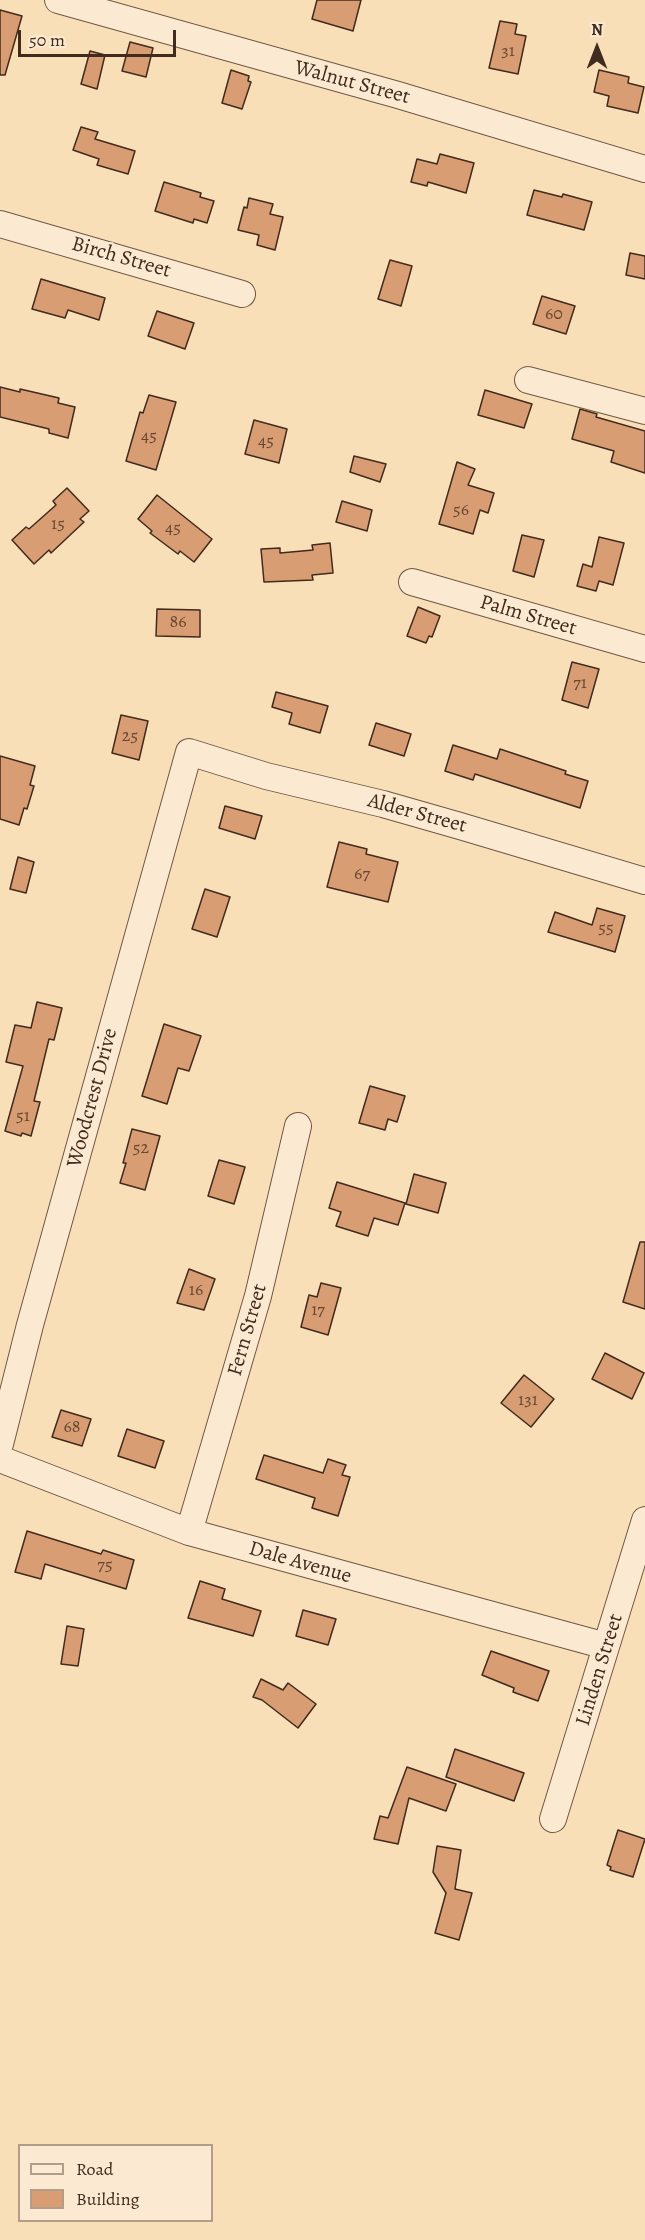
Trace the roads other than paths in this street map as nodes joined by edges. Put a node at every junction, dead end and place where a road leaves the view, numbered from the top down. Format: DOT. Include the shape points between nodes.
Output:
graph roads {
  1 [pos="58,0"];
  2 [pos="645,169"];
  3 [pos="0,224"];
  4 [pos="242,294"];
  5 [pos="528,380"];
  6 [pos="645,411"];
  7 [pos="412,582"];
  8 [pos="645,649"];
  9 [pos="189,752"];
  10 [pos="645,881"];
  11 [pos="298,1126"];
  12 [pos="0,1444"];
  13 [pos="0,1459"];
  14 [pos="645,1520"];
  15 [pos="189,1532"];
  16 [pos="606,1646"];
  17 [pos="553,1819"];
  1 -- 2 [label="street, Walnut Street"];
  3 -- 4 [label="street, Birch Street"];
  5 -- 6 [label="street"];
  7 -- 8 [label="street, Palm Street"];
  9 -- 10 [label="street, Alder Street" via="266,776 427,816"];
  9 -- 12 [label="street, Woodcrest Drive"];
  11 -- 15 [label="street, Fern Street" via="258,1296"];
  13 -- 15 [label="street, Dale Avenue"];
  14 -- 16 [label="street, Linden Street"];
  15 -- 16 [label="street, Dale Avenue"];
  16 -- 17 [label="street, Linden Street"];
}
